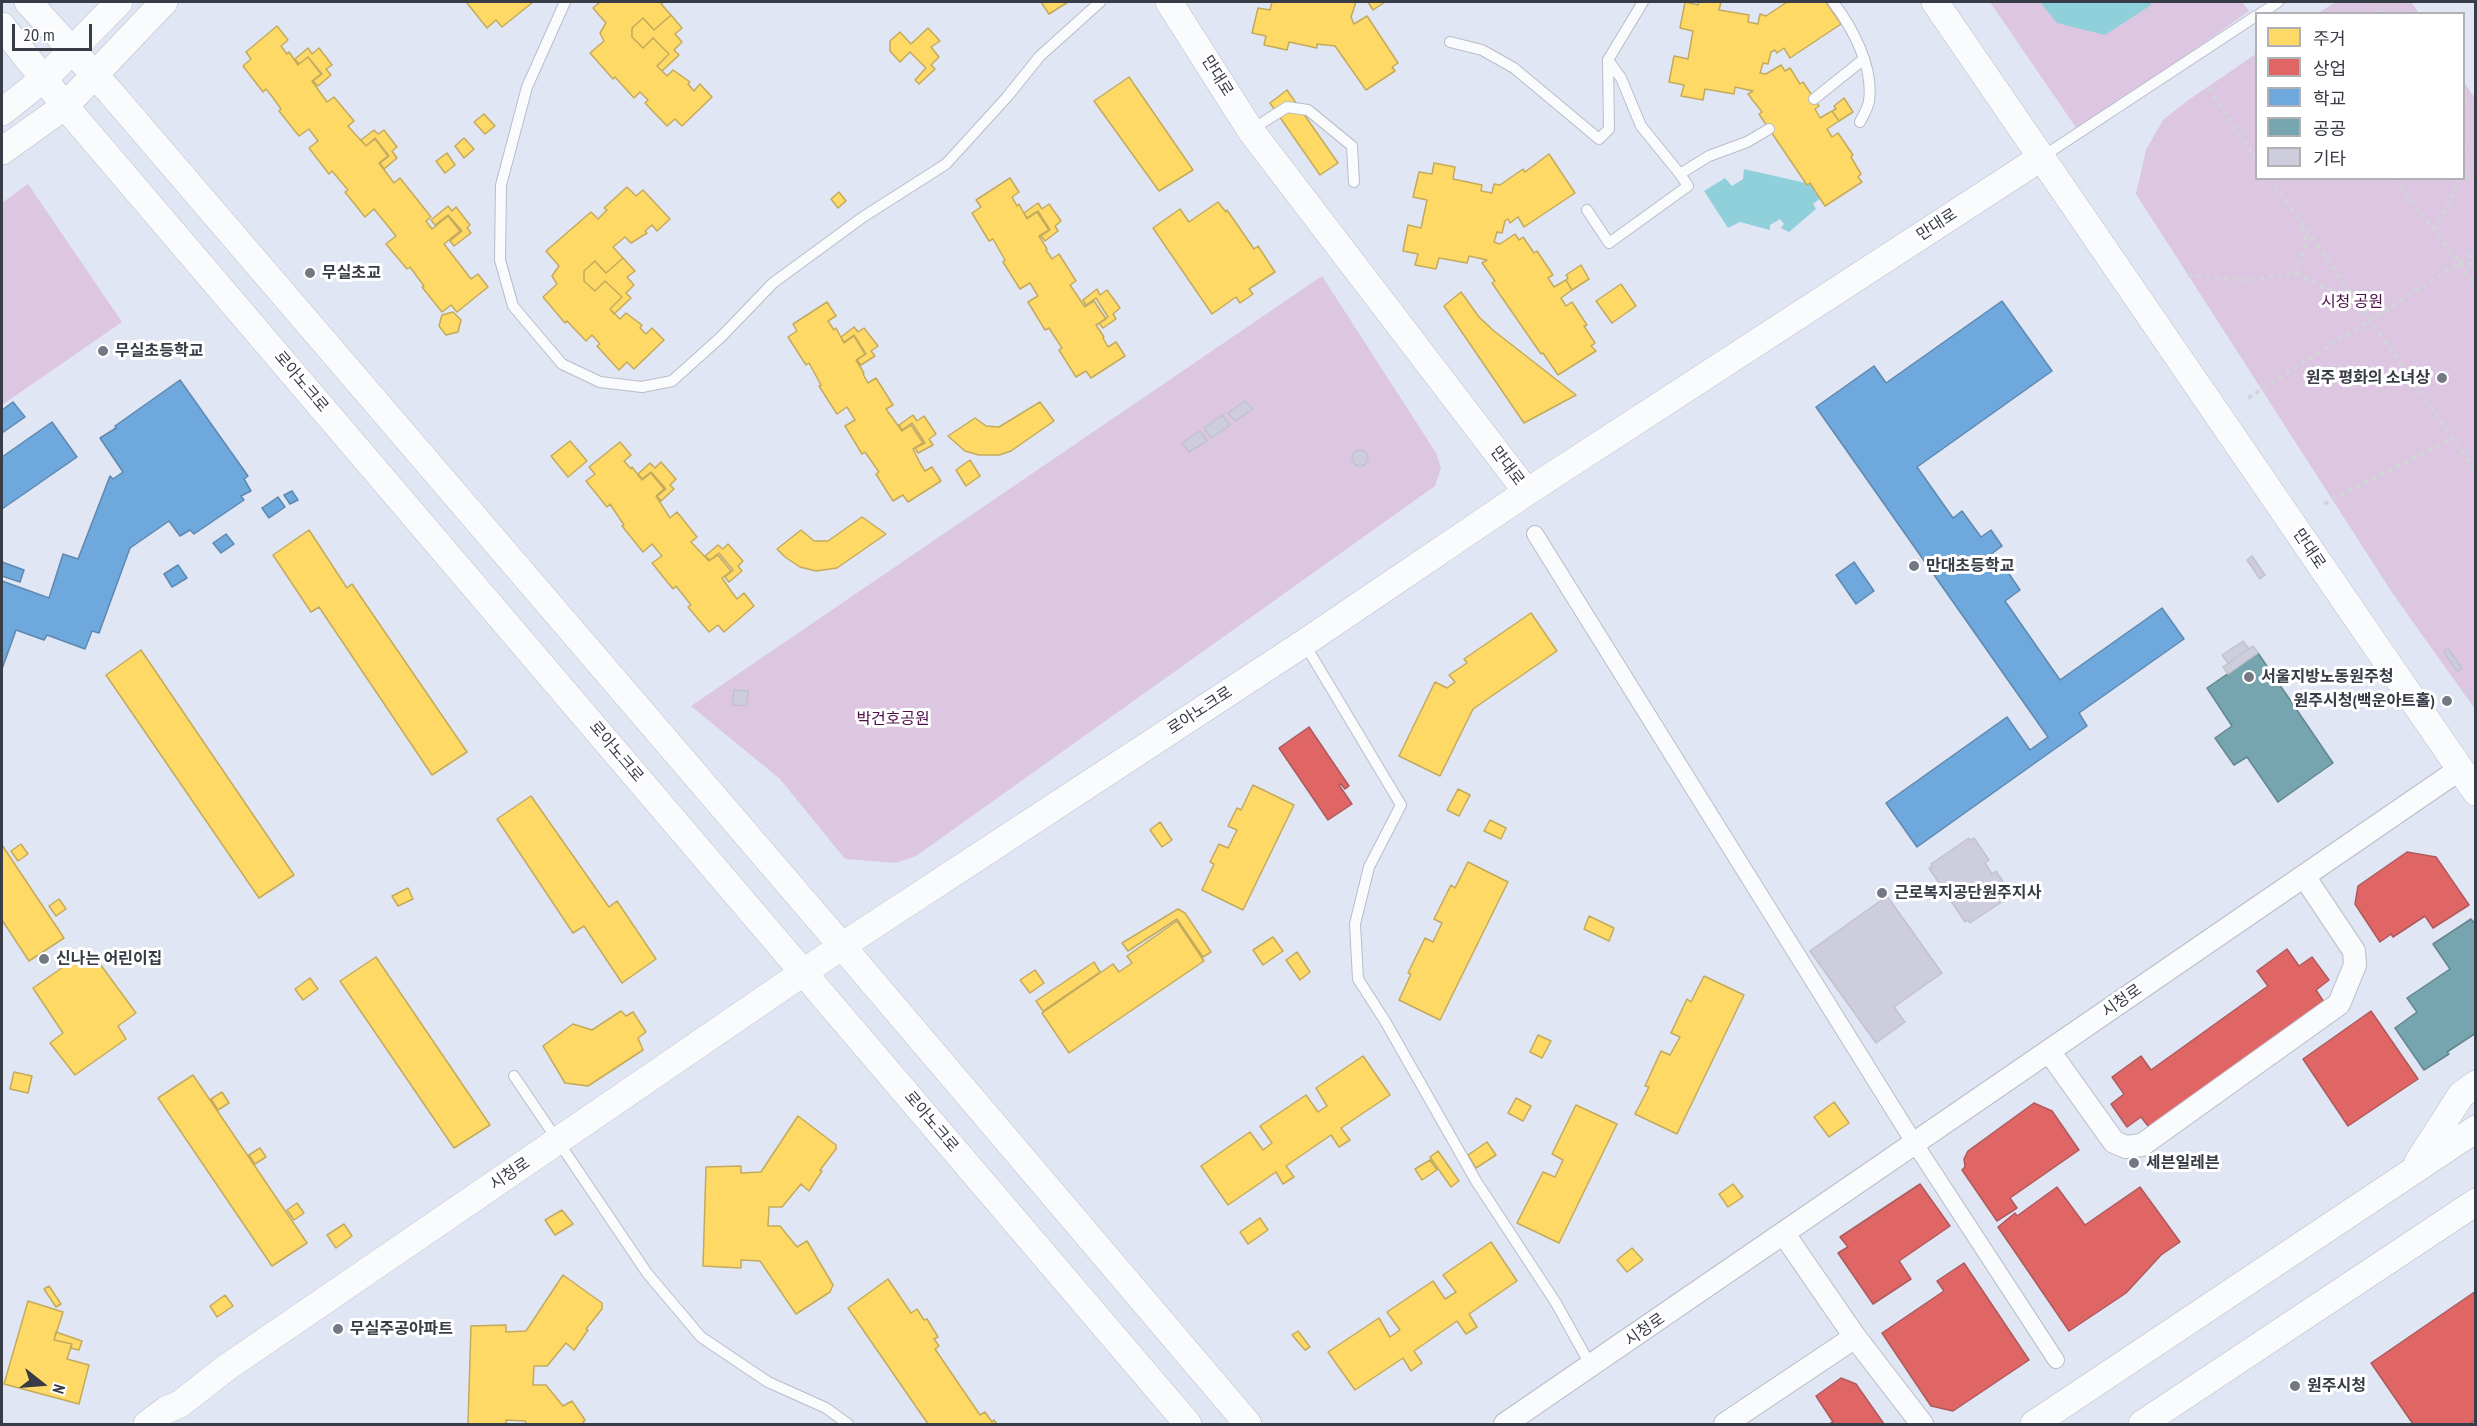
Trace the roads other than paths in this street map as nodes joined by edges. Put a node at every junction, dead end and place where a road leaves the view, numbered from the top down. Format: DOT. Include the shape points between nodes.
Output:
graph roads {
  1 [pos="28,2"];
  2 [pos="119,2"];
  3 [pos="164,2"];
  4 [pos="566,2"];
  5 [pos="1100,2"];
  6 [pos="1169,2"];
  7 [pos="1643,2"];
  8 [pos="1833,2"];
  9 [pos="1935,2"];
  10 [pos="2278,2"];
  11 [pos="2263,12"];
  12 [pos="2255,17"];
  13 [pos="2,26"];
  14 [pos="1450,42"];
  15 [pos="74,50"];
  16 [pos="1864,59"];
  17 [pos="1608,60"];
  18 [pos="95,74"];
  19 [pos="45,78"];
  20 [pos="1814,99"];
  21 [pos="65,105"];
  22 [pos="2,112"];
  23 [pos="1860,122"];
  24 [pos="1769,129"];
  25 [pos="1251,130"];
  26 [pos="2,151"];
  27 [pos="2042,157"];
  28 [pos="1680,174"];
  29 [pos="1354,182"];
  30 [pos="1587,210"];
  31 [pos="1527,492"];
  32 [pos="1535,534"];
  33 [pos="1304,643"];
  34 [pos="2460,769"];
  35 [pos="2475,792"];
  36 [pos="2304,876"];
  37 [pos="842,946"];
  38 [pos="803,973"];
  39 [pos="2049,1051"];
  40 [pos="513,1076"];
  41 [pos="2475,1084"];
  42 [pos="2475,1129"];
  43 [pos="559,1140"];
  44 [pos="1915,1144"];
  45 [pos="2411,1173"];
  46 [pos="2469,1207"];
  47 [pos="1784,1234"];
  48 [pos="1855,1337"];
  49 [pos="2056,1360"];
  50 [pos="1591,1367"];
  51 [pos="173,1414"];
  52 [pos="147,1425"];
  53 [pos="848,1425"];
  54 [pos="1188,1425"];
  55 [pos="1248,1425"];
  56 [pos="1504,1425"];
  57 [pos="1725,1425"];
  58 [pos="1922,1425"];
  59 [pos="2034,1425"];
  60 [pos="2142,1425"];
  1 -- 15 [label="street"];
  2 -- 15 [label="street"];
  3 -- 18 [label="street"];
  4 -- 5 [label="lane" via="527,87 501,185 500,260 513,306 561,364 600,382 642,387 672,381 721,338 773,283 863,217 946,164 1040,56"];
  6 -- 25 [label="street, 만대로"];
  7 -- 17 [label="lane"];
  8 -- 16 [label="lane" via="1850,24"];
  9 -- 27 [label="street, 만대로"];
  10 -- 11 [label="lane"];
  12 -- 27 [label="lane"];
  13 -- 19 [label="street, 로아노크로"];
  14 -- 17 [label="lane" via="1482,50 1514,68 1599,139 1609,129"];
  15 -- 18 [label="street"];
  15 -- 19 [label="street"];
  16 -- 20 [label="lane"];
  16 -- 23 [label="lane" via="1869,102"];
  17 -- 28 [label="lane" via="1621,78 1641,126"];
  18 -- 21 [label="street"];
  18 -- 37 [label="street"];
  19 -- 21 [label="street, 로아노크로"];
  19 -- 22 [label="street"];
  21 -- 26 [label="street"];
  21 -- 38 [label="street, 로아노크로"];
  24 -- 28 [label="lane"];
  25 -- 29 [label="lane" via="1287,107 1308,110 1352,146"];
  25 -- 31 [label="street, 만대로"];
  27 -- 31 [label="street, 만대로"];
  27 -- 34 [label="street, 만대로"];
  28 -- 30 [label="lane" via="1688,186 1609,243"];
  31 -- 33 [label="street, 로아노크로"];
  32 -- 44 [label="street"];
  33 -- 37 [label="street, 로아노크로"];
  33 -- 50 [label="lane" via="1401,805 1369,867 1354,924 1358,979"];
  34 -- 35 [label="street, 만대로"];
  34 -- 36 [label="street, 시청로"];
  36 -- 39 [label="street, 시청로"];
  36 -- 39 [label="street" via="2354,951 2355,966 2339,1004 2142,1145 2126,1147 2114,1142"];
  37 -- 38 [label="street, 시청로"];
  37 -- 55 [label="street"];
  38 -- 43 [label="street, 시청로"];
  38 -- 54 [label="street, 로아노크로"];
  39 -- 44 [label="street, 시청로"];
  40 -- 43 [label="lane"];
  41 -- 45 [label="street" via="2461,1095"];
  42 -- 45 [label="street"];
  43 -- 51 [label="street, 시청로" via="226,1368"];
  43 -- 53 [label="lane" via="647,1273 701,1337 768,1382 826,1408"];
  44 -- 47 [label="street, 시청로"];
  44 -- 49 [label="street"];
  45 -- 59 [label="street"];
  46 -- 60 [label="street"];
  47 -- 48 [label="street"];
  47 -- 50 [label="street, 시청로"];
  48 -- 57 [label="street"];
  48 -- 58 [label="street"];
  50 -- 56 [label="street, 시청로"];
  51 -- 52 [label="street, 시청로" via="166,1410"];
}
